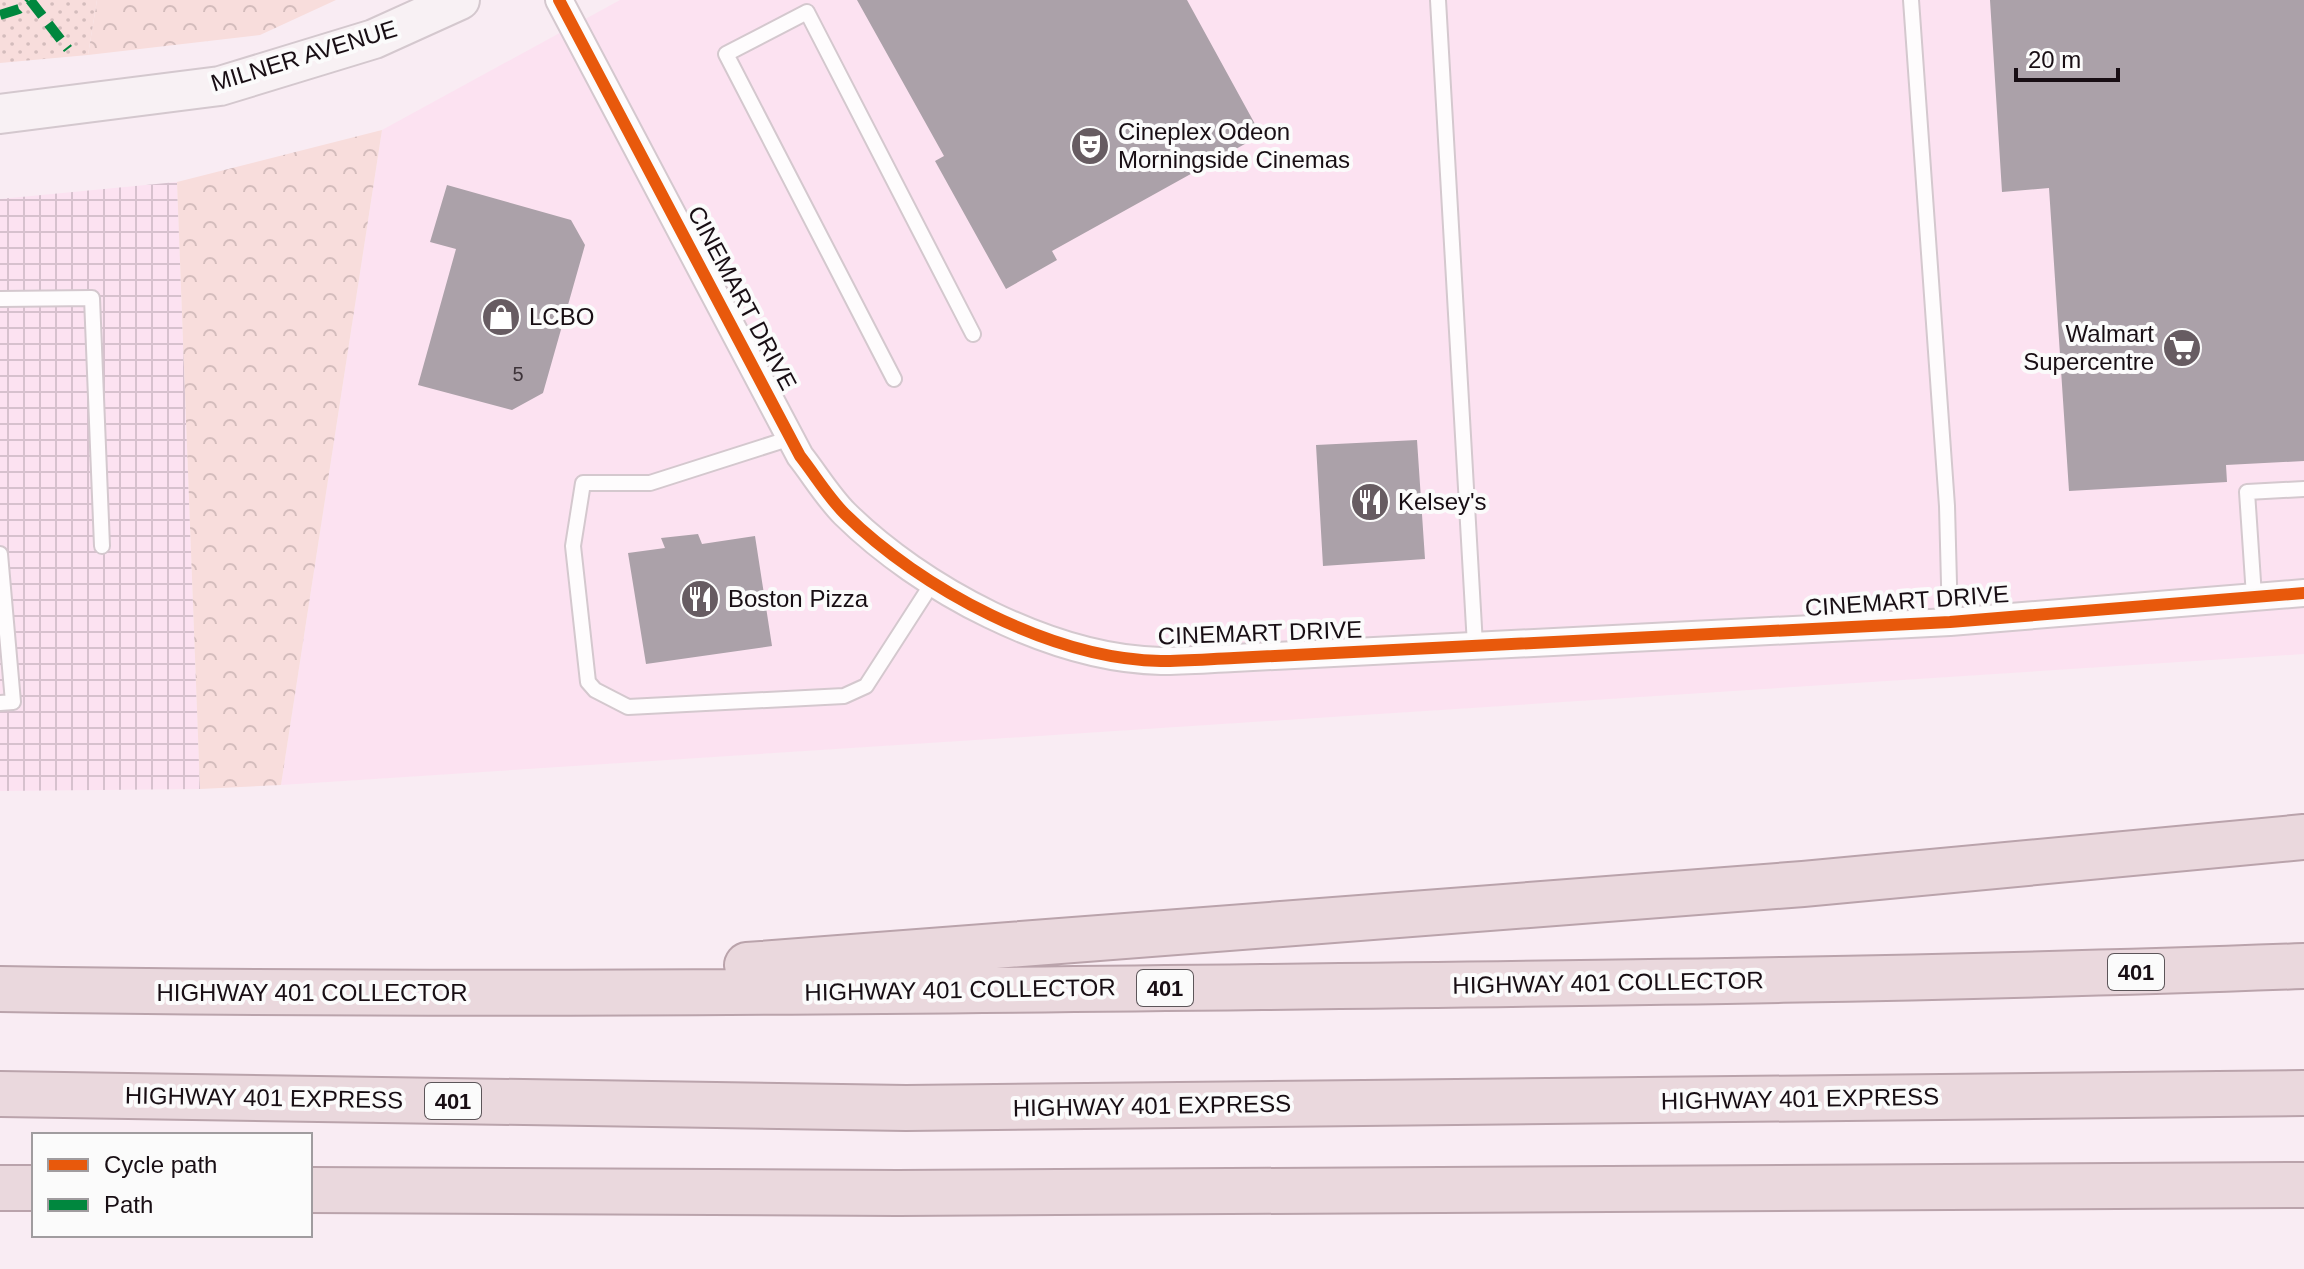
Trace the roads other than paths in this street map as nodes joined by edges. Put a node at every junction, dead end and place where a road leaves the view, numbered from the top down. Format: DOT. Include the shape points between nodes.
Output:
graph roads {
  1 [pos="460,0"];
  2 [pos="559,0"];
  3 [pos="1438,0"];
  4 [pos="1911,0"];
  5 [pos="0,114"];
  6 [pos="0,299"];
  7 [pos="973,334"];
  8 [pos="894,379"];
  9 [pos="791,438"];
  10 [pos="2304,489"];
  11 [pos="102,546"];
  12 [pos="0,554"];
  13 [pos="933,582"];
  14 [pos="2304,593"];
  15 [pos="2254,596"];
  16 [pos="1950,622"];
  17 [pos="1475,645"];
  18 [pos="0,703"];
  19 [pos="2304,837"];
  20 [pos="2304,966"];
  21 [pos="0,989"];
  22 [pos="361,995"];
  23 [pos="2304,1093"];
  24 [pos="0,1094"];
  25 [pos="2304,1185"];
  26 [pos="0,1188"];
  27 [pos="32,1188"];
  28 [pos="312,1190"];
  1 -- 5 [label="main road, MILNER AVENUE" via="374,39 220,86"];
  2 -- 9 [label="street, CINEMART DRIVE"];
  3 -- 17 [label="lane"];
  4 -- 16 [label="lane" via="1947,506"];
  6 -- 11 [label="lane" via="92,298"];
  7 -- 8 [label="lane" via="807,12 726,54"];
  9 -- 13 [label="street, CINEMART DRIVE" via="844,513"];
  9 -- 13 [label="lane" via="650,483 583,483 573,546 588,682 595,690 628,707 844,696 866,686"];
  10 -- 15 [label="lane" via="2247,492"];
  12 -- 18 [label="lane" via="13,702"];
  13 -- 17 [label="street, CINEMART DRIVE" via="992,617 1081,648 1158,661"];
  14 -- 15 [label="street, CINEMART DRIVE"];
  15 -- 16 [label="street, CINEMART DRIVE"];
  16 -- 17 [label="street, CINEMART DRIVE"];
  19 -- 22 [label="highway" via="1803,884"];
  20 -- 22 [label="highway, HIGHWAY 401 COLLECTOR / 401" via="1969,978"];
  21 -- 22 [label="highway, HIGHWAY 401 COLLECTOR / 401"];
  23 -- 24 [label="highway, HIGHWAY 401 EXPRESS / 401" via="906,1108"];
  25 -- 28 [label="highway" via="898,1193"];
  26 -- 27 [label="highway"];
}
